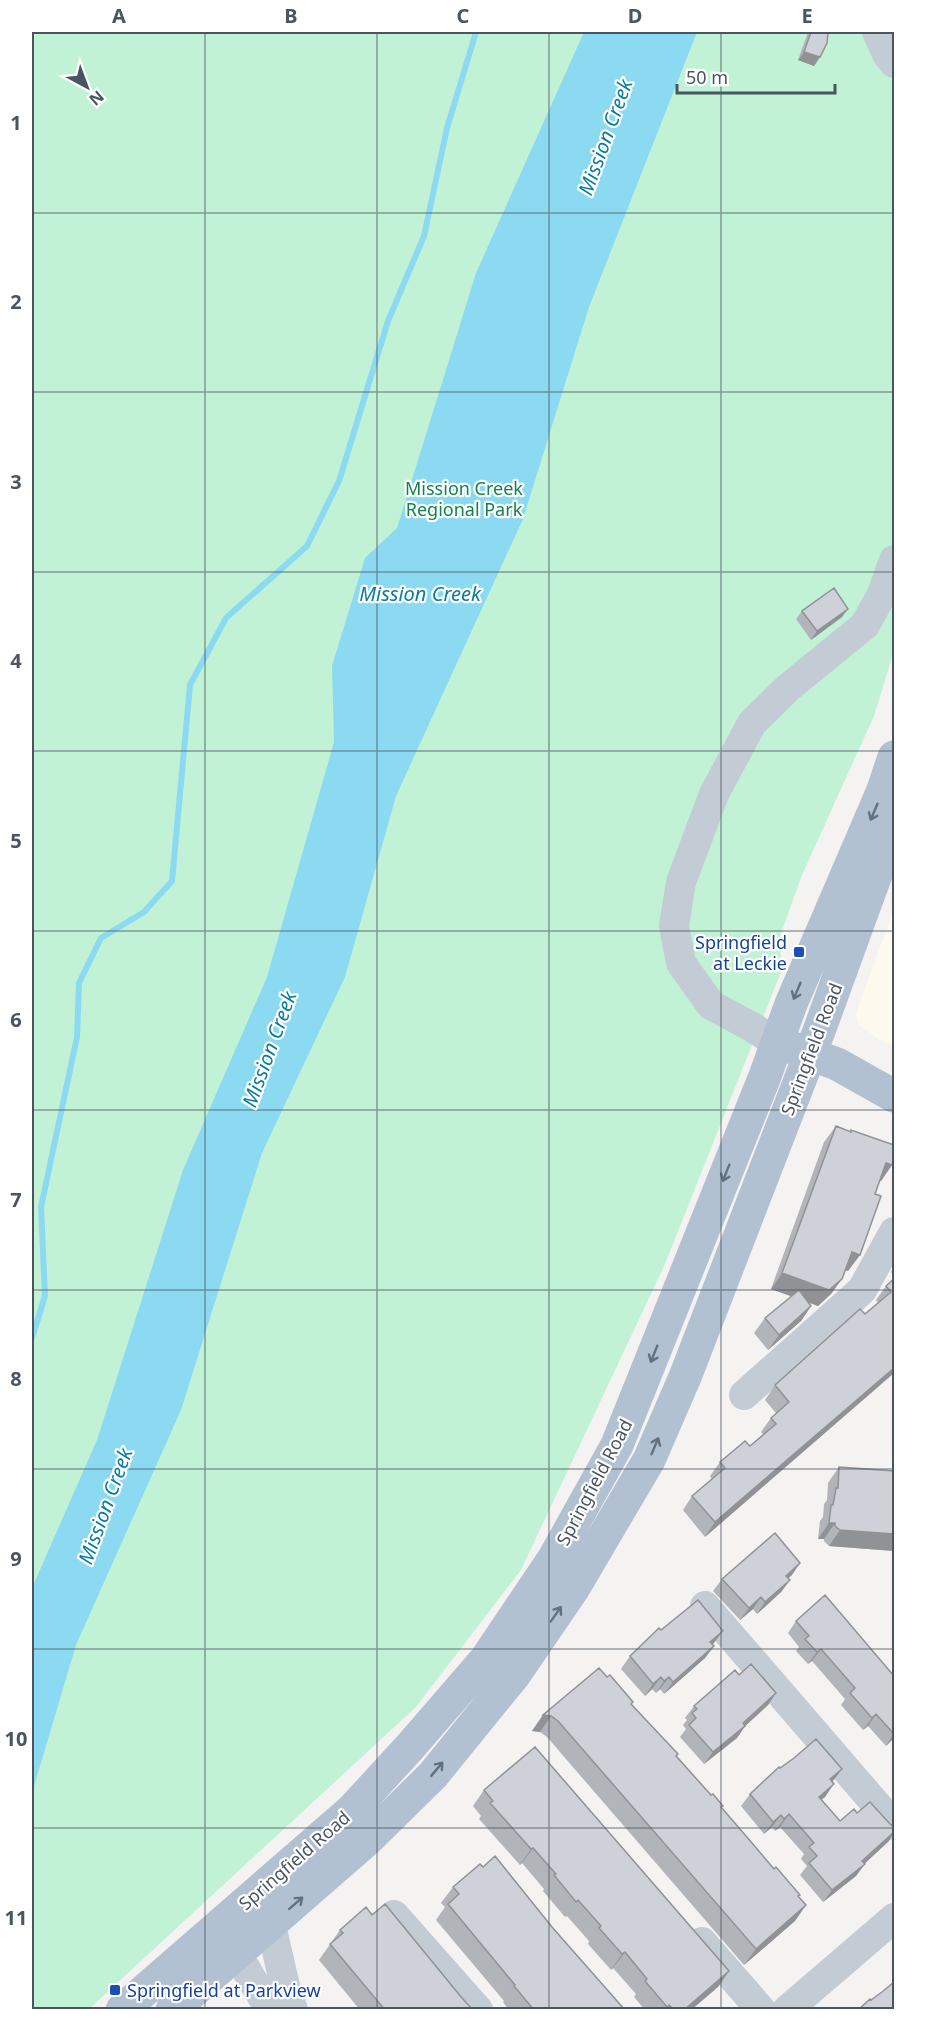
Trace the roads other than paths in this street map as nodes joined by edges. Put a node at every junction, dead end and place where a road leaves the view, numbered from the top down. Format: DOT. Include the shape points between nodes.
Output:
graph roads {
  1 [pos="878,32"];
  2 [pos="894,63"];
  3 [pos="894,560"];
  4 [pos="894,757"];
  5 [pos="894,825"];
  6 [pos="777,1043"];
  7 [pos="810,1054"];
  8 [pos="894,1096"];
  9 [pos="894,1232"];
  10 [pos="744,1395"];
  11 [pos="705,1606"];
  12 [pos="894,1825"];
  13 [pos="394,1915"];
  14 [pos="894,1918"];
  15 [pos="683,1919"];
  16 [pos="223,1922"];
  17 [pos="271,1925"];
  18 [pos="237,1954"];
  19 [pos="122,2010"];
  20 [pos="172,2010"];
  21 [pos="270,2010"];
  22 [pos="293,2010"];
  23 [pos="478,2010"];
  24 [pos="761,2010"];
  25 [pos="787,2010"];
  1 -- 2 [label="street"];
  3 -- 6 [label="street" via="865,626 789,687 752,723 714,794 681,882 674,926 681,963 711,1005"];
  4 -- 6 [label="main road, Springfield Road, one-way"];
  5 -- 7 [label="main road, Springfield Road"];
  6 -- 7 [label="main road"];
  6 -- 16 [label="main road, Springfield Road, one-way" via="617,1445 554,1558 486,1659 409,1748 352,1810"];
  7 -- 8 [label="main road" via="837,1064"];
  17 -- 7 [label="main road, Springfield Road, one-way" via="433,1775 515,1674 573,1589 649,1460"];
  9 -- 10 [label="street" via="862,1290"];
  11 -- 12 [label="street"];
  13 -- 23 [label="street"];
  14 -- 25 [label="street"];
  15 -- 24 [label="street"];
  16 -- 18 [label="street"];
  16 -- 19 [label="main road, Springfield Road"];
  17 -- 18 [label="main road, Springfield Road"];
  17 -- 22 [label="street"];
  18 -- 20 [label="main road, Springfield Road"];
  18 -- 21 [label="street"];
}
